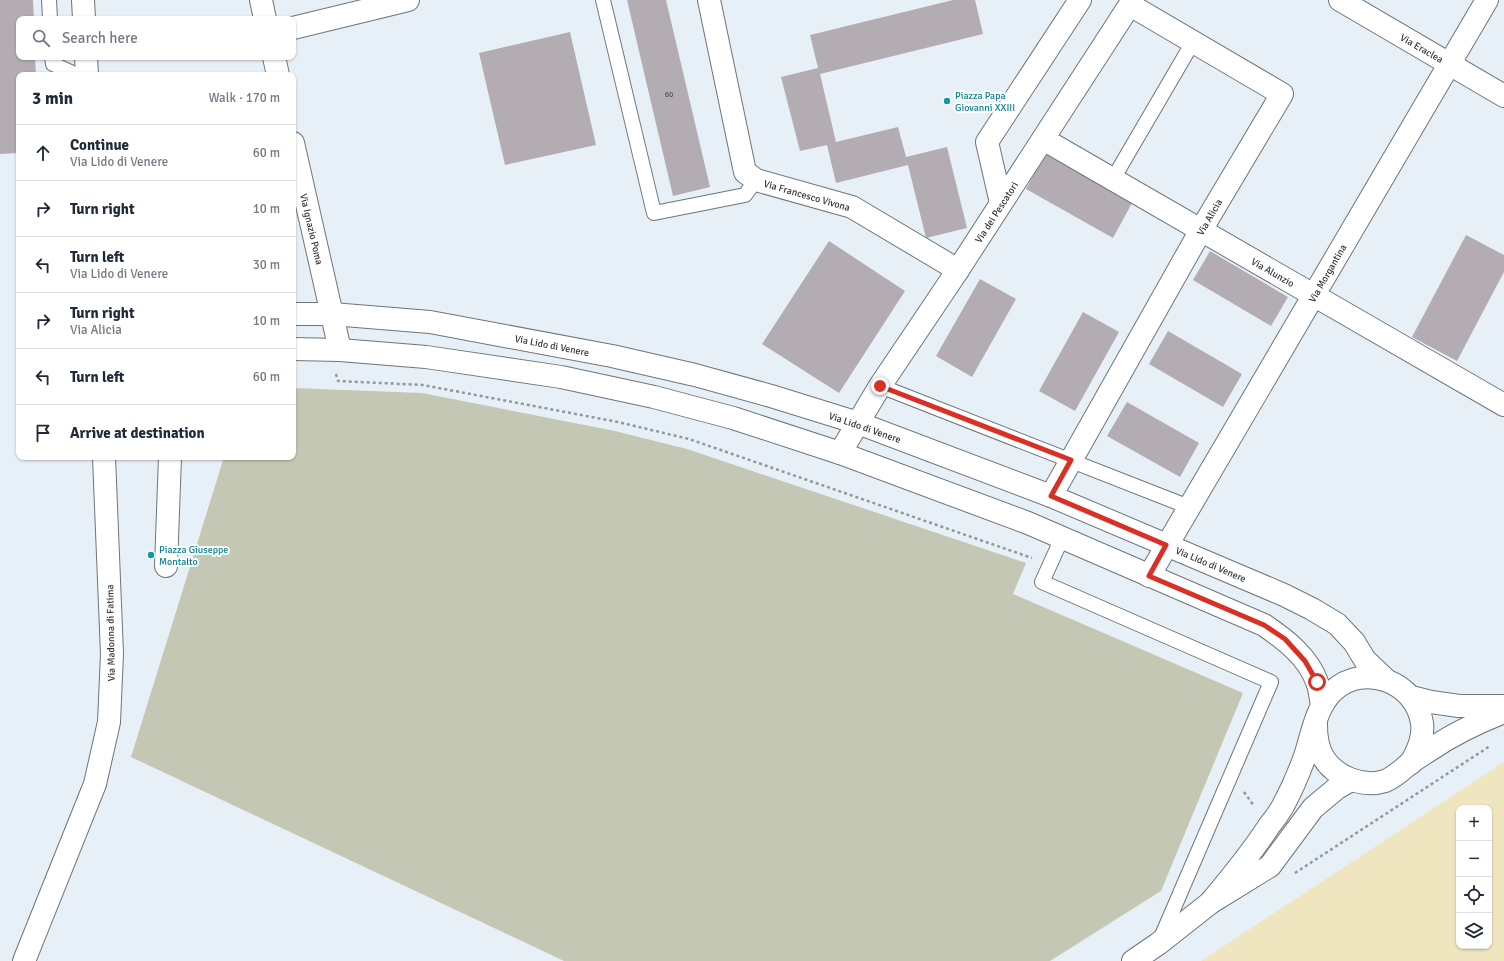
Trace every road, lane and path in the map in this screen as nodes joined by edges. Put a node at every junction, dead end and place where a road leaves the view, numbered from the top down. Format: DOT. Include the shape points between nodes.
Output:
graph roads {
  1 [pos="50,0"];
  2 [pos="83,0"];
  3 [pos="260,0"];
  4 [pos="408,0"];
  5 [pos="602,0"];
  6 [pos="709,0"];
  7 [pos="1080,0"];
  8 [pos="1340,0"];
  9 [pos="1487,0"];
  10 [pos="1131,3"];
  11 [pos="50,16"];
  12 [pos="84,16"];
  13 [pos="264,16"];
  14 [pos="296,27"];
  15 [pos="1193,42"];
  16 [pos="52,60"];
  17 [pos="86,60"];
  18 [pos="275,60"];
  19 [pos="1449,64"];
  20 [pos="70,72"];
  21 [pos="87,72"];
  22 [pos="277,72"];
  23 [pos="1504,96"];
  24 [pos="1043,139"];
  25 [pos="296,156"];
  26 [pos="1113,179"];
  27 [pos="756,180"];
  28 [pos="1001,203"];
  29 [pos="1201,230"];
  30 [pos="958,270"];
  31 [pos="1314,295"];
  32 [pos="296,314"];
  33 [pos="332,314"];
  34 [pos="296,349"];
  35 [pos="336,350"];
  36 [pos="880,386"];
  37 [pos="1504,405"];
  38 [pos="858,423"];
  39 [pos="840,453"];
  40 [pos="104,460"];
  41 [pos="170,460"];
  42 [pos="1071,460"];
  43 [pos="1051,496"];
  44 [pos="1189,507"];
  45 [pos="1062,538"];
  46 [pos="1166,545"];
  47 [pos="1034,558"];
  48 [pos="166,566"];
  49 [pos="1149,576"];
  50 [pos="1385,679"];
  51 [pos="1411,697"];
  52 [pos="1504,706"];
  53 [pos="1504,712"];
  54 [pos="1319,713"];
  55 [pos="1491,745"];
  56 [pos="1411,763"];
  57 [pos="1231,775"];
  58 [pos="1352,780"];
  59 [pos="1269,827"];
  60 [pos="1284,847"];
  61 [pos="1301,870"];
  62 [pos="1294,874"];
  63 [pos="1210,903"];
  64 [pos="1158,944"];
  65 [pos="24,961"];
  66 [pos="1133,961"];
  1 -- 11 [label="lane"];
  2 -- 12 [label="street"];
  3 -- 13 [label="street"];
  4 -- 14 [label="street"];
  5 -- 27 [label="lane" via="654,213 745,195"];
  6 -- 27 [label="street, Via Francesco Vivona" via="745,172"];
  7 -- 28 [label="street" via="987,142"];
  8 -- 19 [label="street, Via Eraclea"];
  9 -- 19 [label="street, Via Morgantina"];
  10 -- 15 [label="street, Via Alicia"];
  10 -- 24 [label="street, Via dei Pescatori"];
  15 -- 26 [label="lane"];
  15 -- 29 [label="street, Via Alicia" via="1282,94"];
  16 -- 20 [label="lane" via="53,64"];
  17 -- 21 [label="street"];
  18 -- 22 [label="street"];
  19 -- 23 [label="street, Via Eraclea"];
  19 -- 31 [label="street, Via Morgantina"];
  24 -- 26 [label="street, Via Alunzio"];
  24 -- 28 [label="street, Via dei Pescatori"];
  25 -- 33 [label="street, Via Ignazio Poma"];
  26 -- 29 [label="street, Via Alunzio"];
  27 -- 30 [label="street, Via Francesco Vivona" via="852,207"];
  28 -- 30 [label="street, Via dei Pescatori"];
  29 -- 31 [label="street, Via Alunzio"];
  29 -- 42 [label="street, Via Alicia"];
  30 -- 36 [label="street, Via dei Pescatori"];
  31 -- 37 [label="street, Via Alunzio"];
  31 -- 44 [label="street, Via Morgantina"];
  32 -- 33 [label="street, Via Lido di Venere"];
  33 -- 35 [label="street, Via Ignazio Poma"];
  33 -- 38 [label="street, Via Lido di Venere" via="430,322 612,356 695,374"];
  34 -- 35 [label="street"];
  35 -- 39 [label="street" via="426,357 561,377 718,414"];
  35 -- 47 [label="path" via="338,381 423,385 618,422 689,439"];
  36 -- 38 [label="street, Via dei Pescatori"];
  36 -- 42 [label="lane"];
  38 -- 39 [label="street, Via dei Pescatori"];
  38 -- 43 [label="street, Via Lido di Venere"];
  39 -- 45 [label="street"];
  40 -- 65 [label="street, Via Madonna di Fatima" via="112,654 109,722 95,784"];
  41 -- 48 [label="street"];
  42 -- 43 [label="street, Via Alicia"];
  42 -- 44 [label="lane"];
  43 -- 46 [label="street, Via Lido di Venere"];
  44 -- 46 [label="street, Via Morgantina"];
  45 -- 49 [label="street"];
  45 -- 57 [label="lane" via="1042,582 1271,682"];
  46 -- 49 [label="street, Via Morgantina"];
  46 -- 50 [label="street, Via Lido di Venere" via="1284,595 1337,624"];
  49 -- 54 [label="street" via="1264,625 1285,639 1305,661 1317,682"];
  50 -- 51 [label="street" via="1399,686"];
  50 -- 54 [label="street" via="1367,677 1349,680 1333,690"];
  51 -- 52 [label="street" via="1460,706"];
  51 -- 56 [label="street" via="1422,723 1422,737"];
  53 -- 56 [label="street" via="1474,724"];
  54 -- 58 [label="street" via="1316,740 1323,757 1335,771"];
  54 -- 59 [label="street" via="1286,800"];
  55 -- 61 [label="path"];
  56 -- 58 [label="street" via="1399,774 1384,781 1368,783"];
  57 -- 59 [label="path"];
  57 -- 64 [label="lane"];
  58 -- 60 [label="street" via="1337,788 1314,808"];
  59 -- 63 [label="street" via="1251,854"];
  60 -- 61 [label="path"];
  60 -- 63 [label="street" via="1270,866"];
  61 -- 62 [label="path"];
  63 -- 64 [label="street"];
  64 -- 66 [label="street"];
}
